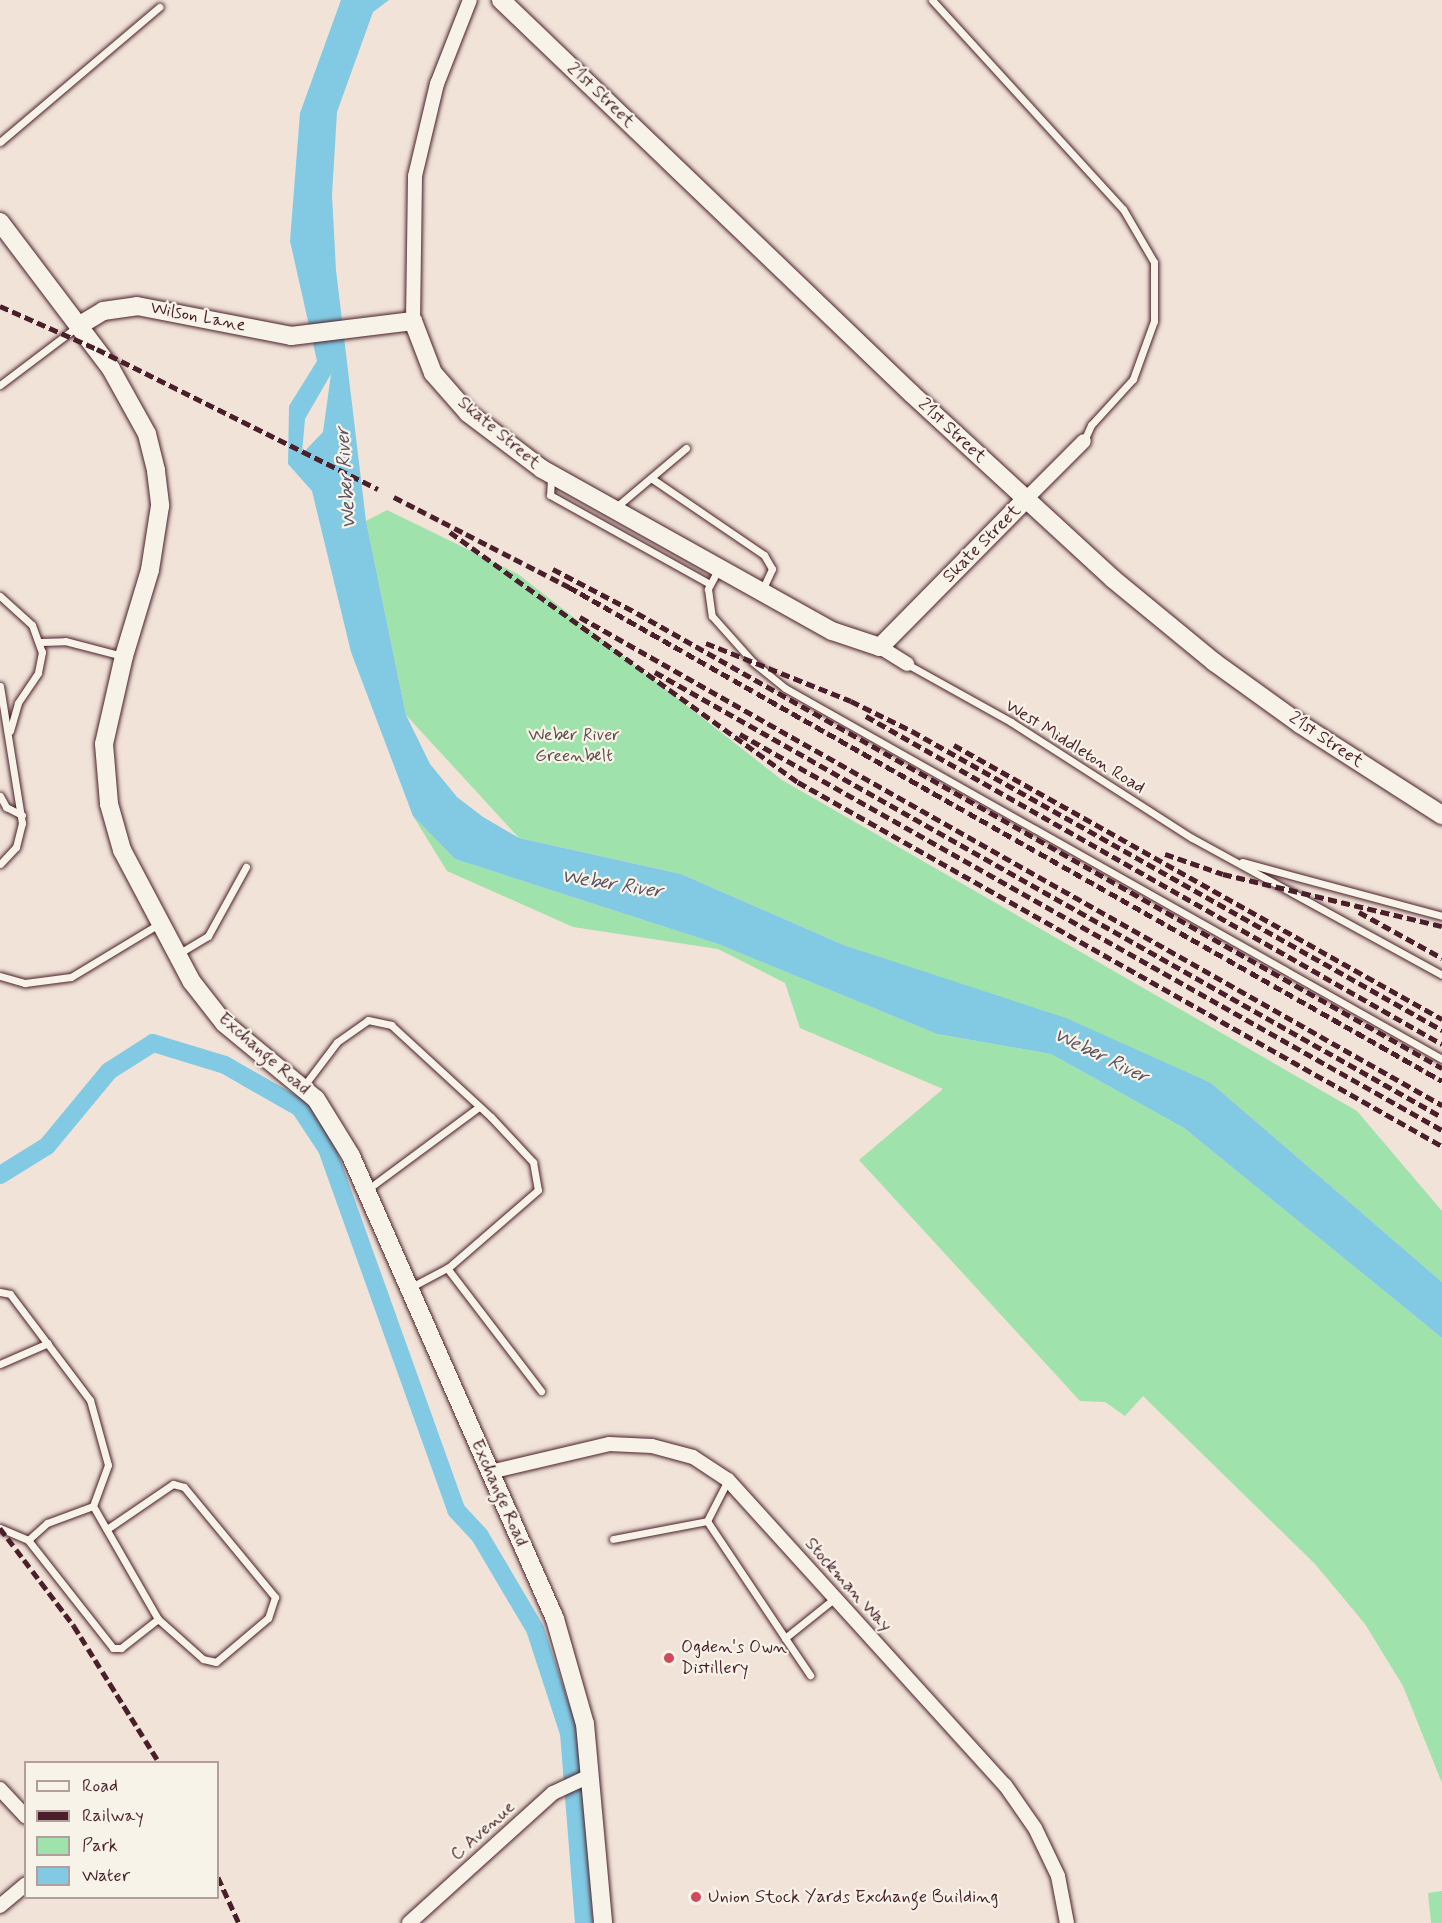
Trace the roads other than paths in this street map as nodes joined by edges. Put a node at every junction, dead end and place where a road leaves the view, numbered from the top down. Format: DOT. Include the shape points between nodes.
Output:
graph roads {
  1 [pos="471,0"];
  2 [pos="501,0"];
  3 [pos="932,0"];
  4 [pos="159,7"];
  5 [pos="0,142"];
  6 [pos="0,222"];
  7 [pos="413,321"];
  8 [pos="80,325"];
  9 [pos="0,385"];
  10 [pos="1084,441"];
  11 [pos="686,448"];
  12 [pos="552,475"];
  13 [pos="651,478"];
  14 [pos="1025,500"];
  15 [pos="613,509"];
  16 [pos="719,568"];
  17 [pos="710,584"];
  18 [pos="761,592"];
  19 [pos="0,596"];
  20 [pos="41,642"];
  21 [pos="880,647"];
  22 [pos="124,656"];
  23 [pos="907,664"];
  24 [pos="0,686"];
  25 [pos="10,743"];
  26 [pos="0,796"];
  27 [pos="1441,814"];
  28 [pos="22,815"];
  29 [pos="1226,857"];
  30 [pos="0,864"];
  31 [pos="246,867"];
  32 [pos="1442,916"];
  33 [pos="159,924"];
  34 [pos="176,955"];
  35 [pos="1442,975"];
  36 [pos="0,976"];
  37 [pos="1442,1059"];
  38 [pos="302,1088"];
  39 [pos="479,1107"];
  40 [pos="366,1191"];
  41 [pos="447,1268"];
  42 [pos="409,1288"];
  43 [pos="0,1292"];
  44 [pos="48,1343"];
  45 [pos="0,1364"];
  46 [pos="541,1391"];
  47 [pos="490,1472"];
  48 [pos="728,1480"];
  49 [pos="93,1506"];
  50 [pos="707,1521"];
  51 [pos="0,1528"];
  52 [pos="106,1529"];
  53 [pos="613,1539"];
  54 [pos="28,1540"];
  55 [pos="835,1598"];
  56 [pos="158,1619"];
  57 [pos="785,1638"];
  58 [pos="810,1675"];
  59 [pos="588,1776"];
  60 [pos="0,1789"];
  61 [pos="24,1815"];
  62 [pos="24,1886"];
  63 [pos="0,1906"];
  64 [pos="409,1923"];
  65 [pos="603,1923"];
  66 [pos="1067,1923"];
  1 -- 7 [label="street, Skate Street" via="437,84 415,176"];
  2 -- 14 [label="street, 21st Street"];
  3 -- 10 [label="lane" via="1123,209 1154,262 1154,321 1133,379 1091,425"];
  4 -- 5 [label="lane"];
  6 -- 8 [label="street"];
  7 -- 8 [label="street, Wilson Lane" via="291,336 136,306 103,311"];
  7 -- 12 [label="street, Skate Street" via="433,373 468,413"];
  8 -- 9 [label="lane"];
  8 -- 22 [label="street, Exchange Road" via="111,369 147,434 156,471 160,506 150,570"];
  10 -- 14 [label="street, Skate Street"];
  11 -- 13 [label="lane"];
  12 -- 15 [label="street, Skate Street"];
  12 -- 17 [label="lane" via="550,495"];
  13 -- 15 [label="lane"];
  13 -- 18 [label="lane" via="764,555 772,569"];
  14 -- 21 [label="street, Skate Street"];
  14 -- 27 [label="street, 21st Street" via="1214,662 1300,724"];
  15 -- 16 [label="street, Skate Street"];
  16 -- 17 [label="lane"];
  16 -- 18 [label="street, Skate Street"];
  17 -- 37 [label="lane" via="708,607 717,624 785,688"];
  18 -- 21 [label="street, Skate Street" via="832,631"];
  19 -- 20 [label="lane" via="32,625"];
  20 -- 22 [label="lane" via="65,641"];
  20 -- 25 [label="lane" via="41,662 18,703"];
  21 -- 23 [label="street, Skate Street"];
  22 -- 33 [label="street, Exchange Road" via="104,744 109,804 122,850"];
  23 -- 29 [label="lane, West Middleton Road" via="1011,722"];
  24 -- 25 [label="lane"];
  25 -- 28 [label="lane"];
  26 -- 28 [label="lane" via="6,807"];
  28 -- 30 [label="lane" via="19,840"];
  29 -- 32 [label="lane, West Middleton Road"];
  29 -- 35 [label="lane, West Middleton Road"];
  31 -- 34 [label="lane" via="208,936"];
  33 -- 34 [label="street, Exchange Road"];
  33 -- 36 [label="lane" via="71,977 25,983"];
  34 -- 38 [label="street, Exchange Road" via="224,1023"];
  38 -- 39 [label="lane" via="337,1042 368,1020 391,1025"];
  38 -- 40 [label="street, Exchange Road" via="321,1108 351,1156"];
  39 -- 40 [label="lane"];
  39 -- 41 [label="lane" via="533,1162 538,1190"];
  40 -- 42 [label="street, Exchange Road"];
  41 -- 42 [label="lane"];
  41 -- 46 [label="lane"];
  42 -- 47 [label="street, Exchange Road"];
  43 -- 44 [label="lane" via="10,1294"];
  44 -- 45 [label="lane"];
  44 -- 49 [label="lane" via="90,1400 108,1466"];
  47 -- 48 [label="street, Stockman Way" via="609,1444 652,1446 693,1458"];
  47 -- 59 [label="street, Exchange Road" via="555,1619 585,1724"];
  48 -- 50 [label="lane"];
  48 -- 55 [label="street, Stockman Way"];
  49 -- 52 [label="lane"];
  49 -- 54 [label="lane" via="46,1523"];
  50 -- 53 [label="lane"];
  50 -- 57 [label="lane"];
  51 -- 54 [label="lane"];
  52 -- 56 [label="lane"];
  52 -- 56 [label="lane" via="173,1484 184,1487 274,1597 268,1618 216,1662 203,1659"];
  54 -- 56 [label="lane" via="113,1648 121,1648"];
  55 -- 57 [label="lane"];
  55 -- 66 [label="street, Stockman Way" via="1005,1785 1029,1819 1058,1876"];
  57 -- 58 [label="lane"];
  59 -- 64 [label="street, C Avenue" via="554,1793"];
  59 -- 65 [label="street, Exchange Road"];
  60 -- 61 [label="street"];
  62 -- 63 [label="street"];
}
